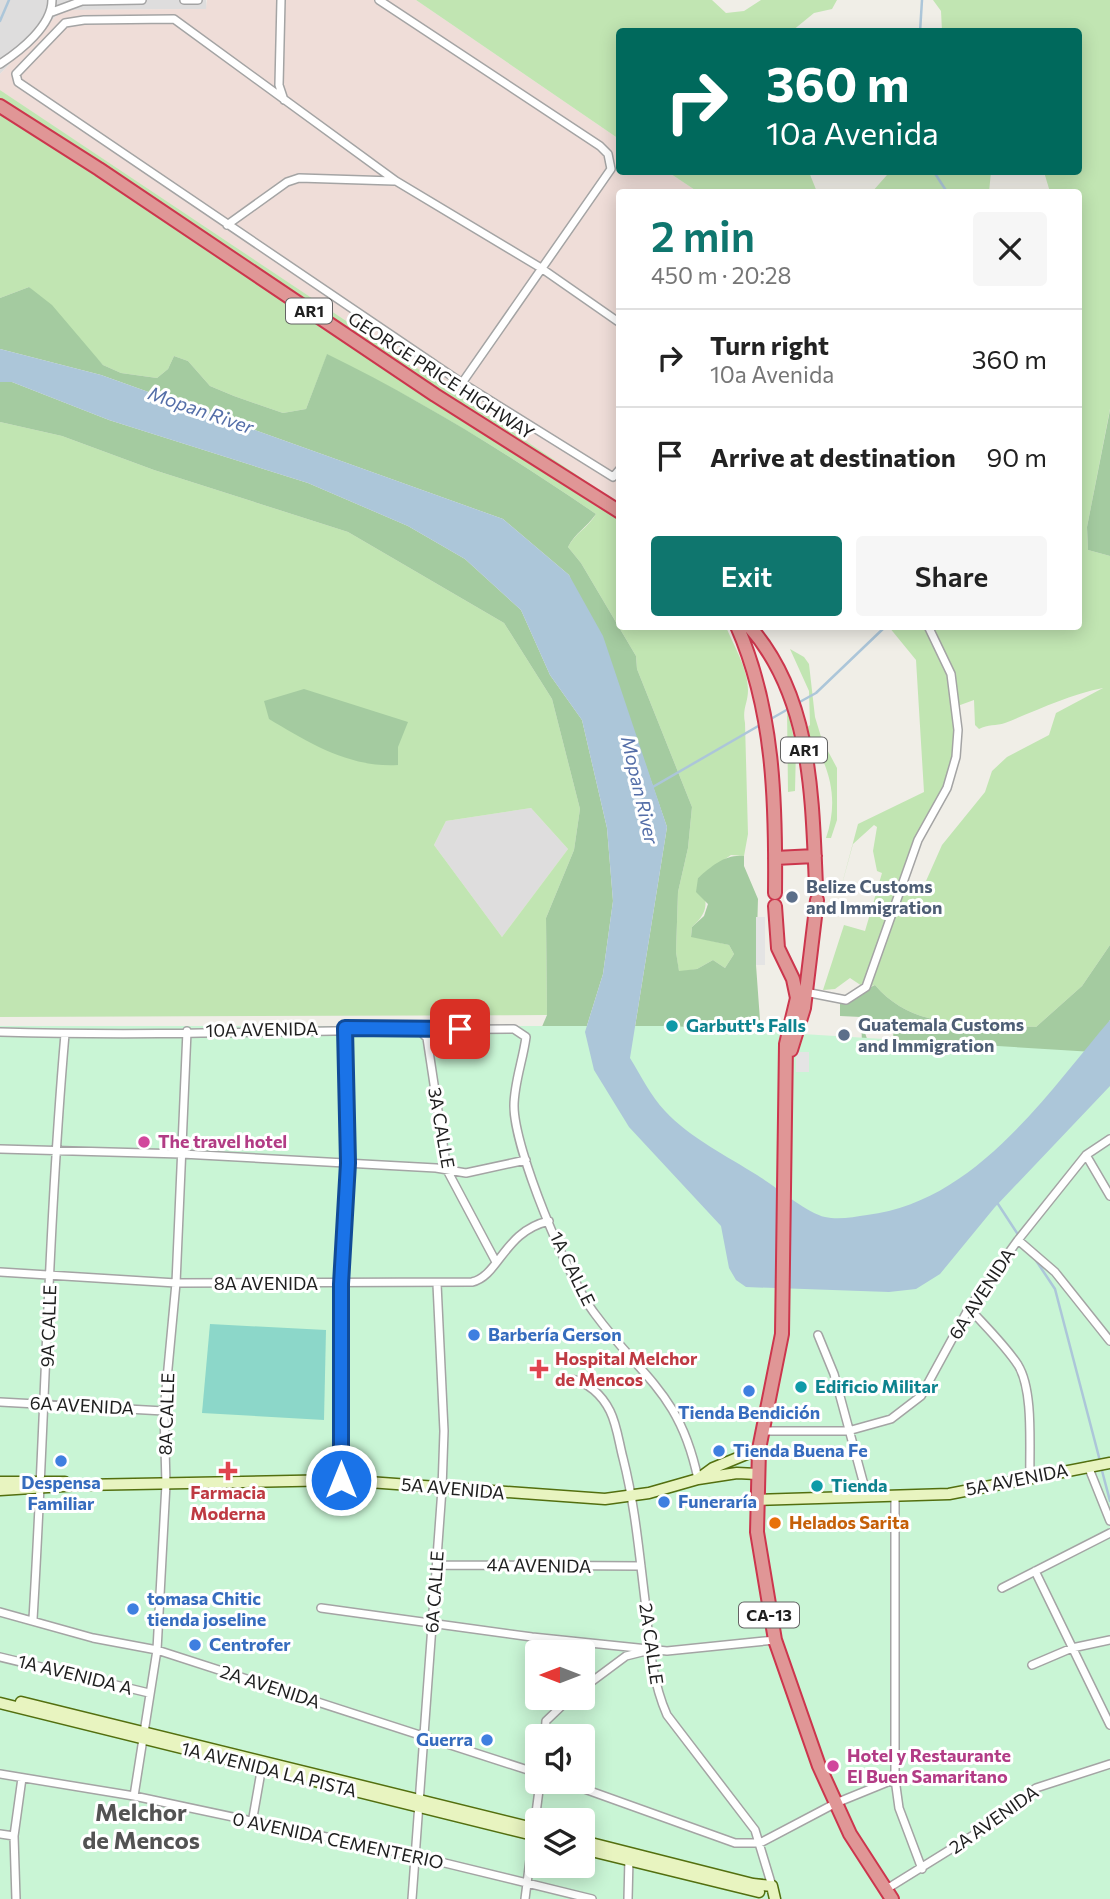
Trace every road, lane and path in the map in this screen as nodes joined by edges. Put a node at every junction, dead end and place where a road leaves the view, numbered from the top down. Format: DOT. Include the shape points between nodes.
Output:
graph roads {
  1 [pos="52,0"];
  2 [pos="142,0"];
  3 [pos="184,0"];
  4 [pos="198,0"];
  5 [pos="281,0"];
  6 [pos="379,0"];
  7 [pos="121,1"];
  8 [pos="52,12"];
  9 [pos="0,64"];
  10 [pos="284,100"];
  11 [pos="0,106"];
  12 [pos="396,181"];
  13 [pos="227,225"];
  14 [pos="541,268"];
  15 [pos="616,320"];
  16 [pos="462,383"];
  17 [pos="616,474"];
  18 [pos="616,509"];
  19 [pos="738,630"];
  20 [pos="752,630"];
  21 [pos="930,630"];
  22 [pos="815,856"];
  23 [pos="775,858"];
  24 [pos="801,992"];
  25 [pos="345,1028"];
  26 [pos="418,1029"];
  27 [pos="187,1031"];
  28 [pos="0,1032"];
  29 [pos="522,1033"];
  30 [pos="792,1033"];
  31 [pos="65,1034"];
  32 [pos="1110,1139"];
  33 [pos="0,1149"];
  34 [pos="55,1149"];
  35 [pos="182,1154"];
  36 [pos="1086,1155"];
  37 [pos="526,1160"];
  38 [pos="348,1163"];
  39 [pos="447,1170"];
  40 [pos="1110,1196"];
  41 [pos="549,1221"];
  42 [pos="1018,1240"];
  43 [pos="496,1262"];
  44 [pos="0,1272"];
  45 [pos="51,1275"];
  46 [pos="176,1283"];
  47 [pos="341,1284"];
  48 [pos="437,1284"];
  49 [pos="969,1308"];
  50 [pos="818,1335"];
  51 [pos="1110,1341"];
  52 [pos="571,1379"];
  53 [pos="0,1402"];
  54 [pos="46,1404"];
  55 [pos="164,1410"];
  56 [pos="762,1431"];
  57 [pos="848,1431"];
  58 [pos="760,1449"];
  59 [pos="1110,1463"];
  60 [pos="1088,1466"];
  61 [pos="757,1474"];
  62 [pos="1030,1478"];
  63 [pos="698,1479"];
  64 [pos="341,1480"];
  65 [pos="0,1482"];
  66 [pos="166,1484"];
  67 [pos="41,1486"];
  68 [pos="442,1489"];
  69 [pos="0,1490"];
  70 [pos="632,1496"];
  71 [pos="867,1496"];
  72 [pos="895,1497"];
  73 [pos="756,1500"];
  74 [pos="1110,1521"];
  75 [pos="1110,1533"];
  76 [pos="437,1565"];
  77 [pos="641,1566"];
  78 [pos="1035,1571"];
  79 [pos="1002,1588"];
  80 [pos="321,1608"];
  81 [pos="0,1612"];
  82 [pos="33,1619"];
  83 [pos="432,1621"];
  84 [pos="775,1640"];
  85 [pos="1110,1640"];
  86 [pos="1072,1648"];
  87 [pos="158,1650"];
  88 [pos="650,1650"];
  89 [pos="0,1657"];
  90 [pos="1032,1665"];
  91 [pos="595,1679"];
  92 [pos="149,1693"];
  93 [pos="0,1697"];
  94 [pos="0,1703"];
  95 [pos="557,1710"];
  96 [pos="546,1724"];
  97 [pos="1110,1725"];
  98 [pos="146,1734"];
  99 [pos="426,1739"];
  100 [pos="1110,1764"];
  101 [pos="262,1765"];
  102 [pos="525,1769"];
  103 [pos="0,1774"];
  104 [pos="22,1778"];
  105 [pos="895,1779"];
  106 [pos="595,1793"];
  107 [pos="134,1796"];
  108 [pos="836,1803"];
  109 [pos="420,1805"];
  110 [pos="252,1823"];
  111 [pos="525,1829"];
  112 [pos="0,1834"];
  113 [pos="14,1836"];
  114 [pos="760,1843"];
  115 [pos="595,1845"];
  116 [pos="595,1851"];
  117 [pos="415,1856"];
  118 [pos="629,1858"];
  119 [pos="922,1869"];
  120 [pos="529,1878"];
  121 [pos="528,1883"];
  122 [pos="774,1893"];
  123 [pos="888,1895"];
  124 [pos="16,1899"];
  125 [pos="412,1899"];
  126 [pos="526,1899"];
  127 [pos="592,1899"];
  128 [pos="628,1899"];
  1 -- 8 [label="street"];
  2 -- 7 [label="street"];
  3 -- 4 [label="street"];
  5 -- 10 [label="street" via="279,85"];
  6 -- 14 [label="street" via="608,153 611,169"];
  7 -- 8 [label="street" via="82,1"];
  8 -- 9 [label="street"];
  10 -- 12 [label="street"];
  10 -- 13 [label="street" via="174,19 65,23 16,74 18,82"];
  11 -- 18 [label="highway, GEORGE PRICE HIGHWAY / AR1"];
  12 -- 13 [label="street" via="299,178"];
  12 -- 14 [label="street"];
  13 -- 16 [label="street"];
  14 -- 15 [label="street"];
  14 -- 16 [label="street"];
  16 -- 17 [label="street" via="613,477"];
  19 -- 23 [label="highway, AR1" via="765,717"];
  20 -- 22 [label="highway, AR1" via="775,662 794,703 807,768"];
  21 -- 24 [label="street" via="951,674 957,705 952,775 922,830 866,987 846,1000"];
  22 -- 23 [label="highway"];
  22 -- 24 [label="highway, AR1" via="817,893"];
  23 -- 24 [label="highway, AR1" via="778,948"];
  24 -- 30 [label="highway, AR1"];
  25 -- 26 [label="street, 10A AVENIDA"];
  25 -- 27 [label="street, 10A AVENIDA"];
  25 -- 38 [label="street"];
  26 -- 29 [label="street, 10A AVENIDA" via="514,1029"];
  26 -- 39 [label="street, 3A CALLE" via="427,1038"];
  27 -- 31 [label="street, 10A AVENIDA"];
  27 -- 35 [label="street, 8A CALLE"];
  28 -- 31 [label="street, 10A AVENIDA"];
  29 -- 37 [label="street, 1A CALLE" via="526,1037 514,1107"];
  30 -- 56 [label="highway, CA-13" via="784,1137 780,1348"];
  31 -- 34 [label="street, 9A CALLE"];
  32 -- 36 [label="street, 6A AVENIDA"];
  33 -- 34 [label="street"];
  34 -- 35 [label="street"];
  34 -- 45 [label="street, 9A CALLE"];
  35 -- 38 [label="street"];
  35 -- 46 [label="street, 8A CALLE"];
  36 -- 40 [label="street"];
  36 -- 42 [label="street, 6A AVENIDA"];
  37 -- 39 [label="street" via="478,1171"];
  37 -- 41 [label="street, 1A CALLE"];
  38 -- 39 [label="street"];
  38 -- 47 [label="street"];
  39 -- 43 [label="street, 3A CALLE"];
  41 -- 43 [label="street, 8A AVENIDA" via="523,1231"];
  41 -- 63 [label="street, 1A CALLE" via="593,1313 652,1379 678,1417"];
  42 -- 49 [label="street, 6A AVENIDA"];
  42 -- 51 [label="street" via="1055,1272"];
  43 -- 48 [label="street, 8A AVENIDA" via="480,1281"];
  44 -- 45 [label="street, 8A AVENIDA"];
  45 -- 46 [label="street, 8A AVENIDA"];
  45 -- 54 [label="street, 9A CALLE"];
  46 -- 47 [label="street, 8A AVENIDA"];
  46 -- 55 [label="street, 8A CALLE"];
  47 -- 48 [label="street, 8A AVENIDA"];
  47 -- 64 [label="street"];
  48 -- 68 [label="street, 6A CALLE"];
  49 -- 57 [label="street, 6A AVENIDA" via="921,1396 891,1419"];
  49 -- 62 [label="street" via="1018,1365 1024,1379"];
  50 -- 57 [label="street" via="834,1374"];
  52 -- 70 [label="street, 2A CALLE" via="597,1392 610,1411"];
  53 -- 54 [label="street, 6A AVENIDA"];
  54 -- 55 [label="street, 6A AVENIDA"];
  54 -- 67 [label="street, 9A CALLE"];
  55 -- 66 [label="street, 8A CALLE"];
  56 -- 57 [label="street, 6A AVENIDA"];
  56 -- 58 [label="highway, CA-13"];
  57 -- 71 [label="street"];
  58 -- 61 [label="highway, CA-13"];
  58 -- 63 [label="street, 5A AVENIDA"];
  59 -- 60 [label="street, 5A AVENIDA"];
  60 -- 62 [label="street, 5A AVENIDA"];
  60 -- 74 [label="street"];
  61 -- 63 [label="street, 5A AVENIDA"];
  61 -- 73 [label="highway, CA-13"];
  62 -- 72 [label="street, 5A AVENIDA" via="948,1494"];
  63 -- 70 [label="street, 5A AVENIDA"];
  64 -- 66 [label="street, 5A AVENIDA"];
  64 -- 68 [label="street, 5A AVENIDA"];
  65 -- 67 [label="street, 5A AVENIDA"];
  66 -- 67 [label="street, 5A AVENIDA"];
  66 -- 87 [label="street, 8A CALLE"];
  67 -- 69 [label="street, 5A AVENIDA"];
  67 -- 82 [label="street, 9A CALLE"];
  68 -- 70 [label="street, 5A AVENIDA" via="579,1498"];
  68 -- 76 [label="street, 6A CALLE"];
  70 -- 77 [label="street, 2A CALLE"];
  71 -- 72 [label="street, 5A AVENIDA"];
  71 -- 73 [label="street, 5A AVENIDA"];
  72 -- 105 [label="street"];
  73 -- 84 [label="highway, CA-13"];
  75 -- 78 [label="street"];
  76 -- 77 [label="street, 4A AVENIDA"];
  76 -- 83 [label="street, 6A CALLE"];
  77 -- 88 [label="street, 2A CALLE"];
  78 -- 79 [label="street"];
  78 -- 86 [label="street"];
  80 -- 83 [label="street"];
  81 -- 82 [label="street, 2A AVENIDA"];
  82 -- 87 [label="street, 2A AVENIDA" via="93,1638"];
  83 -- 88 [label="street"];
  83 -- 99 [label="street, 6A CALLE"];
  84 -- 88 [label="street" via="687,1651"];
  84 -- 108 [label="highway, CA-13"];
  85 -- 86 [label="street"];
  86 -- 90 [label="street"];
  86 -- 97 [label="street"];
  87 -- 92 [label="street, 8A CALLE"];
  87 -- 99 [label="street, 2A AVENIDA"];
  88 -- 91 [label="street" via="626,1656"];
  88 -- 114 [label="street, 2A CALLE" via="667,1715 748,1820"];
  89 -- 92 [label="street, 1A AVENIDA A"];
  92 -- 98 [label="street, 8A CALLE"];
  93 -- 98 [label="street, 1A AVENIDA LA PISTA"];
  94 -- 98 [label="street, 1A AVENIDA LA PISTA"];
  95 -- 96 [label="street"];
  98 -- 101 [label="street, 1A AVENIDA LA PISTA"];
  98 -- 107 [label="street, 8A CALLE"];
  99 -- 102 [label="street, 2A AVENIDA"];
  99 -- 109 [label="street, 6A CALLE"];
  100 -- 119 [label="street, 2A AVENIDA" via="1036,1788 1001,1818"];
  101 -- 109 [label="street, 1A AVENIDA LA PISTA"];
  101 -- 110 [label="street"];
  103 -- 104 [label="street, 0 AVENIDA CEMENTERIO"];
  104 -- 107 [label="street, 0 AVENIDA CEMENTERIO"];
  104 -- 113 [label="street"];
  105 -- 108 [label="street"];
  105 -- 119 [label="street" via="899,1808"];
  106 -- 114 [label="street" via="735,1843"];
  107 -- 110 [label="street, 0 AVENIDA CEMENTERIO"];
  108 -- 114 [label="street"];
  108 -- 123 [label="highway, CA-13"];
  109 -- 111 [label="street, 1A AVENIDA LA PISTA"];
  109 -- 117 [label="street, 6A CALLE"];
  110 -- 117 [label="street, 0 AVENIDA CEMENTERIO"];
  112 -- 113 [label="street"];
  113 -- 124 [label="street"];
  114 -- 122 [label="street, 2A CALLE"];
  115 -- 118 [label="street"];
  116 -- 118 [label="street"];
  117 -- 121 [label="street, 0 AVENIDA CEMENTERIO"];
  117 -- 125 [label="street, 6A CALLE"];
  118 -- 122 [label="street"];
  118 -- 128 [label="street"];
  119 -- 123 [label="street, 2A AVENIDA"];
  120 -- 121 [label="street"];
  121 -- 126 [label="street"];
  121 -- 127 [label="street, 0 AVENIDA CEMENTERIO"];
}
